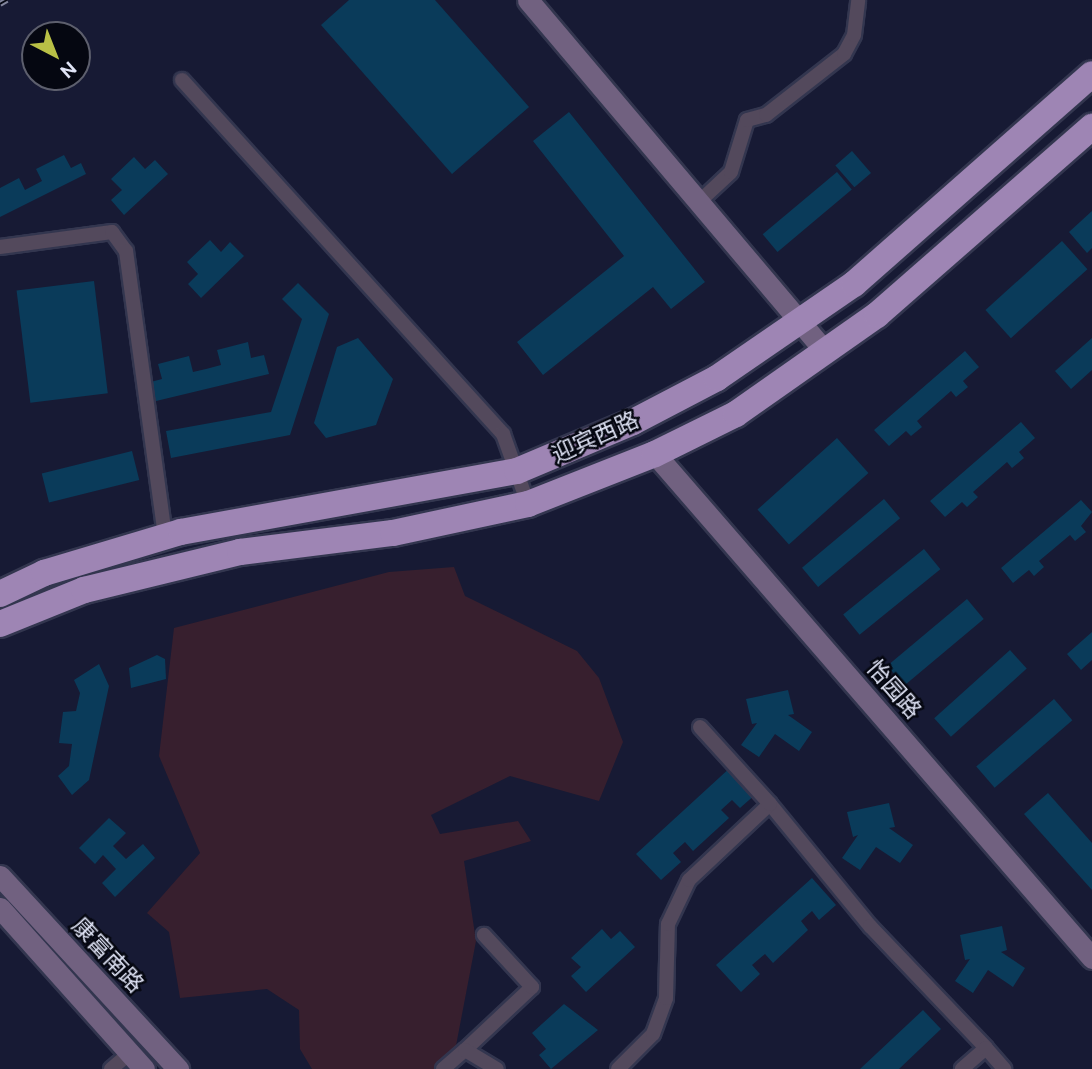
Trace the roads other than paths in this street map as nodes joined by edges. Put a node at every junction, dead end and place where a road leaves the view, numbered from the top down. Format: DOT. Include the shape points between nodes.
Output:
graph roads {
  1 [pos="528,0"];
  2 [pos="858,0"];
  3 [pos="1092,74"];
  4 [pos="182,80"];
  5 [pos="1092,127"];
  6 [pos="700,201"];
  7 [pos="0,247"];
  8 [pos="803,321"];
  9 [pos="825,351"];
  10 [pos="655,454"];
  11 [pos="517,471"];
  12 [pos="528,504"];
  13 [pos="165,537"];
  14 [pos="0,594"];
  15 [pos="0,624"];
  16 [pos="701,727"];
  17 [pos="770,804"];
  18 [pos="0,876"];
  19 [pos="0,908"];
  20 [pos="484,934"];
  21 [pos="1092,958"];
  22 [pos="986,1048"];
  23 [pos="465,1050"];
  24 [pos="130,1053"];
  25 [pos="111,1069"];
  26 [pos="144,1069"];
  27 [pos="177,1069"];
  28 [pos="443,1069"];
  29 [pos="496,1069"];
  30 [pos="618,1069"];
  31 [pos="962,1069"];
  32 [pos="1004,1069"];
  1 -- 6 [label="street"];
  2 -- 6 [label="street" via="854,35 844,54 766,115 747,120 731,172"];
  3 -- 8 [label="highway, 迎宾西路" via="854,284"];
  4 -- 11 [label="street" via="503,434"];
  5 -- 9 [label="highway, 迎宾西路" via="877,315"];
  6 -- 8 [label="street"];
  7 -- 13 [label="street" via="112,232 126,251"];
  8 -- 9 [label="street"];
  8 -- 11 [label="highway, 迎宾西路" via="705,384"];
  9 -- 10 [label="highway, 迎宾西路" via="736,414"];
  10 -- 12 [label="highway, 迎宾西路"];
  10 -- 21 [label="street, 怡园路"];
  11 -- 12 [label="street"];
  11 -- 13 [label="highway, 迎宾西路"];
  12 -- 15 [label="highway, 迎宾西路" via="393,533 240,552 84,590"];
  13 -- 14 [label="highway, 迎宾西路" via="44,573"];
  16 -- 17 [label="street"];
  17 -- 22 [label="street" via="870,926"];
  17 -- 30 [label="street" via="689,880 668,924 666,998 653,1034"];
  18 -- 27 [label="street, 康富南路"];
  19 -- 24 [label="street"];
  20 -- 23 [label="street" via="532,987"];
  22 -- 31 [label="street"];
  22 -- 32 [label="street"];
  23 -- 28 [label="street"];
  23 -- 29 [label="street"];
  24 -- 25 [label="street"];
  24 -- 26 [label="street"];
}
